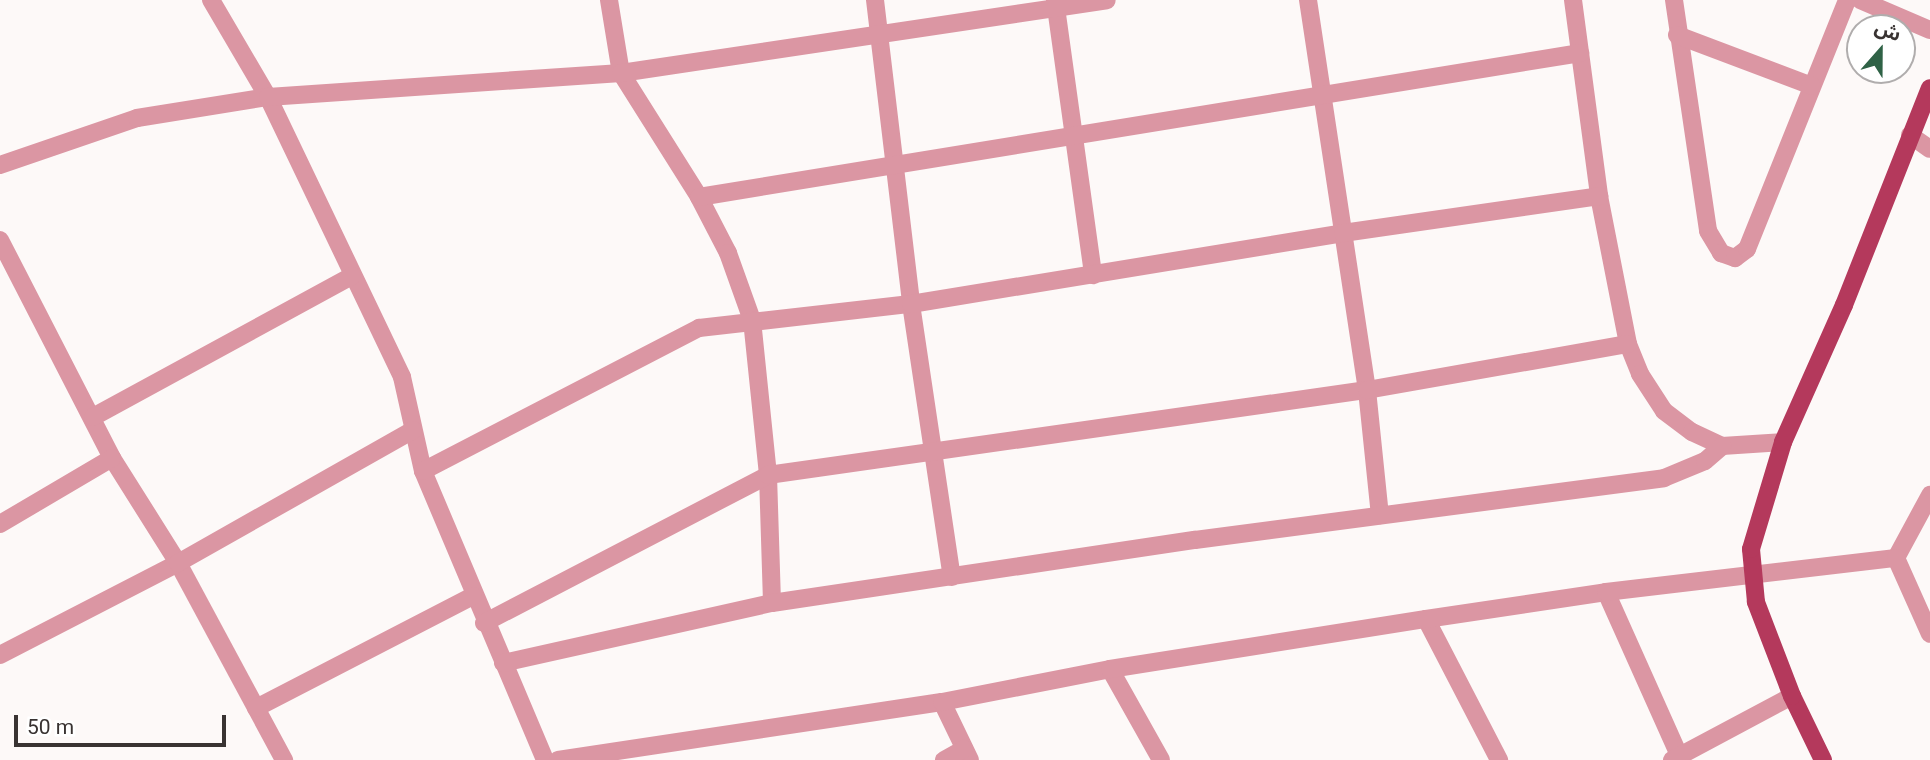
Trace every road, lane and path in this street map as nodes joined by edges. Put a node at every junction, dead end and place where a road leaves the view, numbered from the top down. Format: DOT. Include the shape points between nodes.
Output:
graph roads {
  1 [pos="211,0"];
  2 [pos="609,0"];
  3 [pos="875,0"];
  4 [pos="1107,0"];
  5 [pos="1308,0"];
  6 [pos="1573,0"];
  7 [pos="1674,0"];
  8 [pos="1847,0"];
  9 [pos="1860,0"];
  10 [pos="1055,4"];
  11 [pos="1930,30"];
  12 [pos="1677,35"];
  13 [pos="880,36"];
  14 [pos="1580,53"];
  15 [pos="621,73"];
  16 [pos="1812,86"];
  17 [pos="1930,88"];
  18 [pos="268,97"];
  19 [pos="1325,97"];
  20 [pos="1910,135"];
  21 [pos="1074,138"];
  22 [pos="1930,149"];
  23 [pos="0,165"];
  24 [pos="898,167"];
  25 [pos="1599,196"];
  26 [pos="699,197"];
  27 [pos="1343,233"];
  28 [pos="0,240"];
  29 [pos="7,275"];
  30 [pos="1093,275"];
  31 [pos="352,276"];
  32 [pos="911,304"];
  33 [pos="752,320"];
  34 [pos="1628,344"];
  35 [pos="1367,390"];
  36 [pos="93,418"];
  37 [pos="413,430"];
  38 [pos="1783,442"];
  39 [pos="1722,446"];
  40 [pos="936,448"];
  41 [pos="111,458"];
  42 [pos="422,471"];
  43 [pos="768,475"];
  44 [pos="1930,495"];
  45 [pos="1380,515"];
  46 [pos="0,524"];
  47 [pos="1896,558"];
  48 [pos="178,563"];
  49 [pos="1751,575"];
  50 [pos="952,577"];
  51 [pos="1606,592"];
  52 [pos="473,596"];
  53 [pos="772,603"];
  54 [pos="1426,619"];
  55 [pos="484,623"];
  56 [pos="1930,634"];
  57 [pos="0,655"];
  58 [pos="503,663"];
  59 [pos="1110,668"];
  60 [pos="1792,696"];
  61 [pos="942,702"];
  62 [pos="256,708"];
  63 [pos="624,754"];
  64 [pos="967,755"];
  65 [pos="1677,759"];
  66 [pos="284,760"];
  67 [pos="545,760"];
  68 [pos="558,760"];
  69 [pos="944,760"];
  70 [pos="1161,760"];
  71 [pos="1499,760"];
  72 [pos="1823,760"];
  1 -- 18 [label="street"];
  2 -- 15 [label="street"];
  3 -- 13 [label="street"];
  4 -- 10 [label="street"];
  5 -- 19 [label="street"];
  6 -- 14 [label="street"];
  7 -- 12 [label="street"];
  8 -- 16 [label="street"];
  9 -- 11 [label="street"];
  10 -- 13 [label="street"];
  10 -- 21 [label="street"];
  12 -- 16 [label="street"];
  12 -- 16 [label="street" via="1708,231 1721,253 1735,258 1747,249"];
  13 -- 15 [label="street"];
  13 -- 24 [label="street"];
  14 -- 19 [label="street"];
  14 -- 25 [label="street"];
  15 -- 18 [label="street"];
  15 -- 26 [label="street"];
  17 -- 20 [label="main road"];
  18 -- 23 [label="street" via="137,118"];
  18 -- 31 [label="street"];
  19 -- 21 [label="street"];
  19 -- 27 [label="street"];
  20 -- 22 [label="street"];
  20 -- 38 [label="main road" via="1844,305"];
  21 -- 24 [label="street"];
  21 -- 30 [label="street"];
  24 -- 26 [label="street"];
  24 -- 32 [label="street"];
  25 -- 27 [label="street"];
  25 -- 34 [label="street"];
  26 -- 33 [label="street" via="728,253"];
  27 -- 30 [label="street"];
  27 -- 35 [label="street"];
  28 -- 29 [label="street"];
  29 -- 36 [label="street"];
  30 -- 32 [label="street"];
  31 -- 36 [label="street"];
  31 -- 37 [label="street" via="402,377"];
  32 -- 33 [label="street"];
  32 -- 40 [label="street"];
  33 -- 42 [label="street" via="724,322 680,335"];
  33 -- 43 [label="street"];
  34 -- 35 [label="street"];
  34 -- 39 [label="street" via="1664,411 1692,432"];
  35 -- 40 [label="street"];
  35 -- 45 [label="street"];
  36 -- 41 [label="street"];
  37 -- 42 [label="street"];
  37 -- 48 [label="street"];
  38 -- 39 [label="street"];
  38 -- 49 [label="main road" via="1756,524"];
  39 -- 45 [label="street" via="1705,461 1664,478"];
  40 -- 43 [label="street"];
  40 -- 50 [label="street"];
  41 -- 46 [label="street"];
  41 -- 48 [label="street"];
  42 -- 52 [label="street"];
  43 -- 53 [label="street"];
  43 -- 55 [label="street"];
  44 -- 47 [label="street"];
  45 -- 50 [label="street"];
  47 -- 49 [label="street"];
  47 -- 56 [label="street"];
  48 -- 57 [label="street"];
  48 -- 62 [label="street"];
  49 -- 51 [label="street"];
  49 -- 60 [label="main road"];
  50 -- 53 [label="street"];
  51 -- 54 [label="street"];
  51 -- 65 [label="street"];
  52 -- 55 [label="street"];
  52 -- 62 [label="street"];
  53 -- 58 [label="street"];
  54 -- 59 [label="street"];
  54 -- 71 [label="street"];
  55 -- 58 [label="street"];
  58 -- 67 [label="street"];
  59 -- 61 [label="street"];
  59 -- 70 [label="street"];
  60 -- 65 [label="street"];
  60 -- 72 [label="main road"];
  61 -- 63 [label="street"];
  61 -- 64 [label="street"];
  62 -- 66 [label="street"];
  63 -- 68 [label="street"];
  64 -- 69 [label="street"];
}
